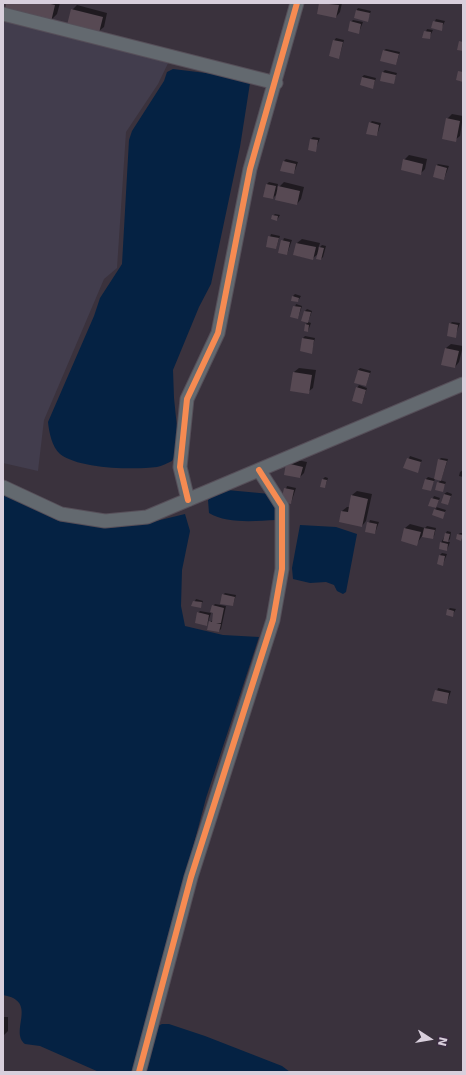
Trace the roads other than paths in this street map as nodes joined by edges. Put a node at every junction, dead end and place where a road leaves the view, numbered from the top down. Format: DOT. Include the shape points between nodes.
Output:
graph roads {
  1 [pos="297,3"];
  2 [pos="3,14"];
  3 [pos="276,83"];
  4 [pos="463,384"];
  5 [pos="259,470"];
  6 [pos="3,487"];
  7 [pos="188,500"];
  8 [pos="139,1072"];
  1 -- 3 [label="street"];
  2 -- 3 [label="street"];
  3 -- 7 [label="street" via="250,169 218,333 187,399 180,467"];
  4 -- 5 [label="street"];
  5 -- 7 [label="street"];
  5 -- 8 [label="street" via="282,506 282,569 273,620 190,877"];
  6 -- 7 [label="street" via="61,514 105,521 147,517"];
}
